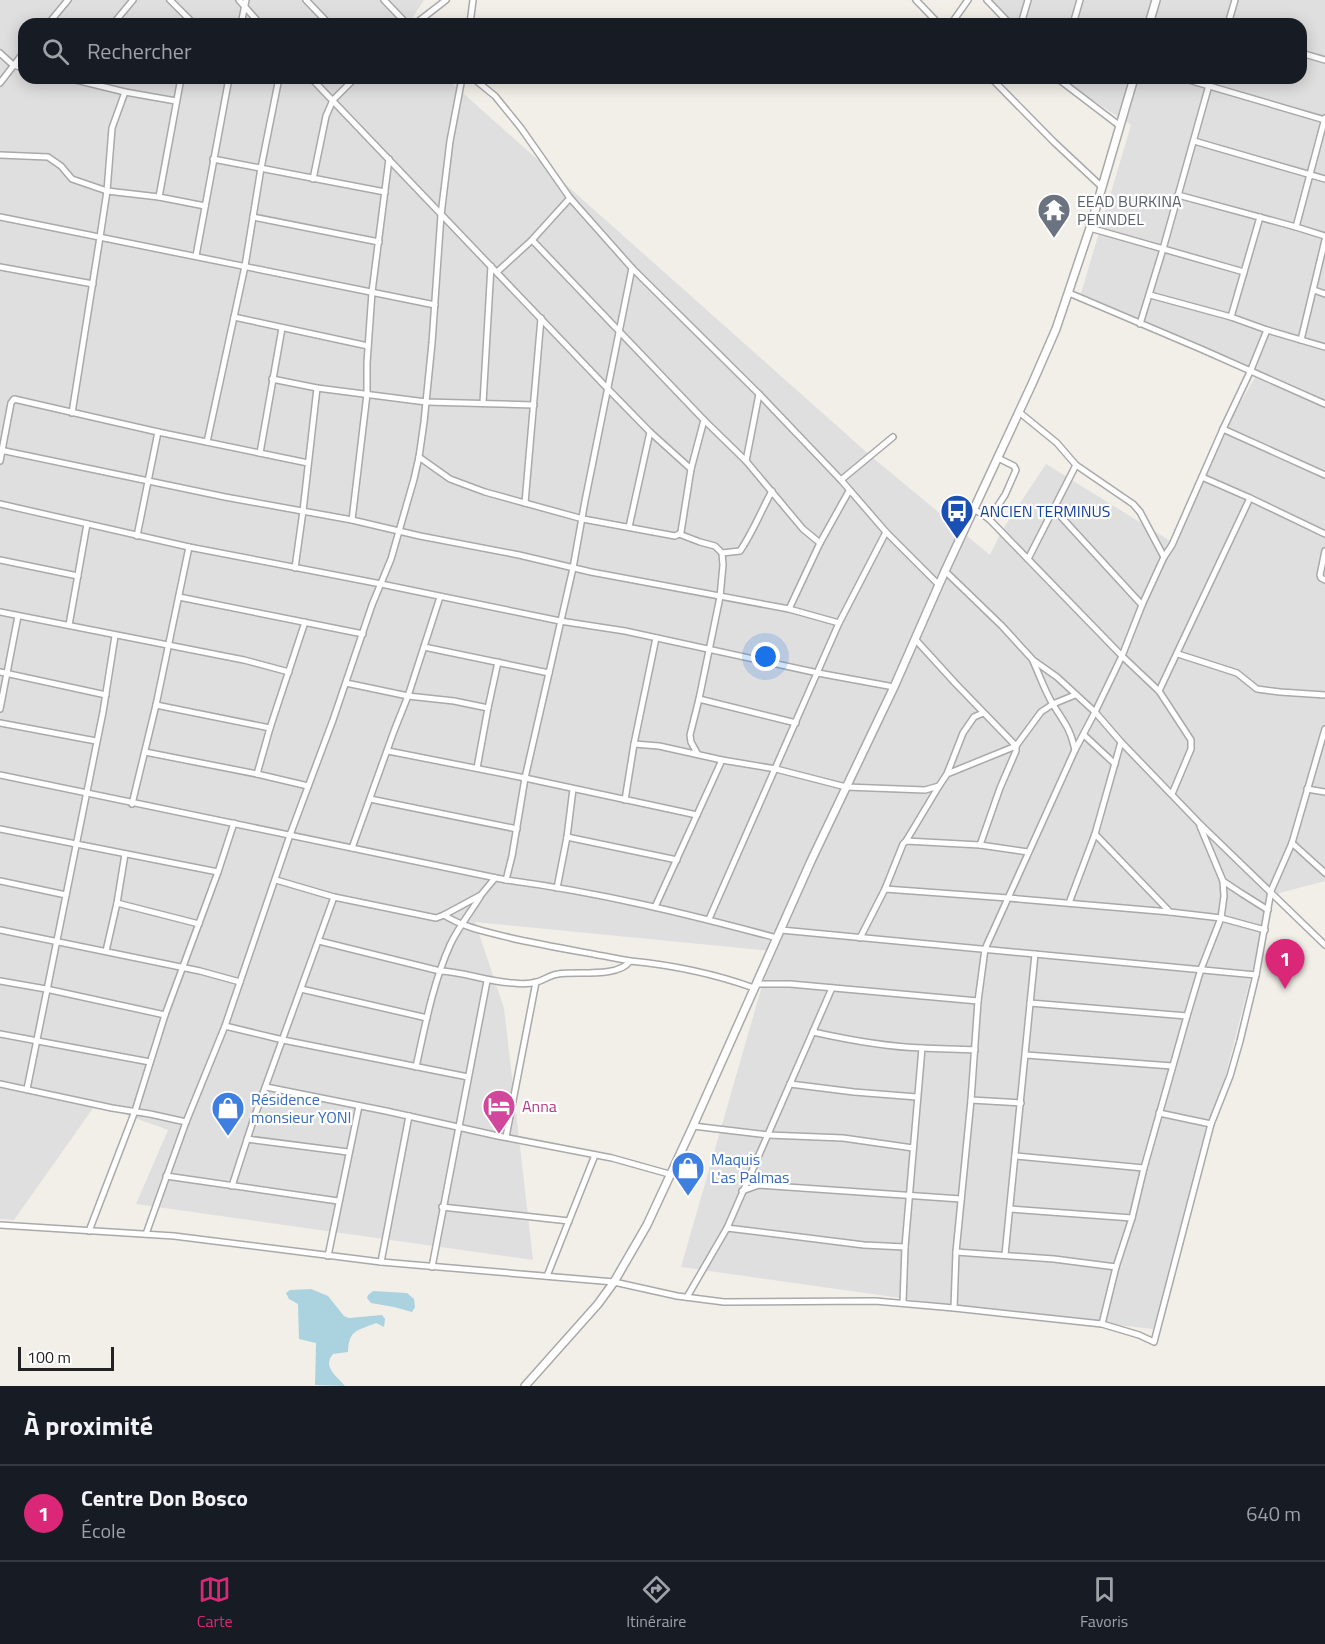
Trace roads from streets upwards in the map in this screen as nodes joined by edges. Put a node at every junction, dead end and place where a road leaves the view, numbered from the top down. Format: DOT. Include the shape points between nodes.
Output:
graph roads {
  1 [pos="68,0"];
  2 [pos="133,0"];
  3 [pos="170,0"];
  4 [pos="239,0"];
  5 [pos="306,0"];
  6 [pos="384,0"];
  7 [pos="446,0"];
  8 [pos="473,0"];
  9 [pos="916,0"];
  10 [pos="968,0"];
  11 [pos="987,0"];
  12 [pos="1028,0"];
  13 [pos="1080,0"];
  14 [pos="1156,0"];
  15 [pos="1235,0"];
  16 [pos="246,3"];
  17 [pos="53,18"];
  18 [pos="118,18"];
  19 [pos="188,18"];
  20 [pos="242,18"];
  21 [pos="256,18"];
  22 [pos="324,18"];
  23 [pos="401,18"];
  24 [pos="423,18"];
  25 [pos="471,18"];
  26 [pos="933,18"];
  27 [pos="955,18"];
  28 [pos="1004,18"];
  29 [pos="1023,18"];
  30 [pos="1075,18"];
  31 [pos="1151,18"];
  32 [pos="1230,18"];
  33 [pos="0,53"];
  34 [pos="1307,55"];
  35 [pos="18,59"];
  36 [pos="1325,60"];
  37 [pos="13,65"];
  38 [pos="18,66"];
  39 [pos="0,83"];
  40 [pos="92,84"];
  41 [pos="180,84"];
  42 [pos="228,84"];
  43 [pos="278,84"];
  44 [pos="317,84"];
  45 [pos="349,84"];
  46 [pos="461,84"];
  47 [pos="480,84"];
  48 [pos="997,84"];
  49 [pos="1065,84"];
  50 [pos="1132,84"];
  51 [pos="1205,84"];
  52 [pos="1209,85"];
  53 [pos="124,92"];
  54 [pos="333,100"];
  55 [pos="176,101"];
  56 [pos="1325,119"];
  57 [pos="1120,126"];
  58 [pos="1194,141"];
  59 [pos="0,155"];
  60 [pos="213,159"];
  61 [pos="389,159"];
  62 [pos="261,168"];
  63 [pos="1310,175"];
  64 [pos="313,179"];
  65 [pos="1325,179"];
  66 [pos="1102,187"];
  67 [pos="107,191"];
  68 [pos="386,192"];
  69 [pos="1178,195"];
  70 [pos="159,197"];
  71 [pos="570,198"];
  72 [pos="205,206"];
  73 [pos="441,215"];
  74 [pos="0,217"];
  75 [pos="253,217"];
  76 [pos="1260,217"];
  77 [pos="1296,227"];
  78 [pos="1090,228"];
  79 [pos="100,237"];
  80 [pos="1325,238"];
  81 [pos="532,240"];
  82 [pos="379,242"];
  83 [pos="1163,249"];
  84 [pos="196,256"];
  85 [pos="245,266"];
  86 [pos="491,266"];
  87 [pos="0,267"];
  88 [pos="632,268"];
  89 [pos="497,272"];
  90 [pos="1244,272"];
  91 [pos="93,284"];
  92 [pos="1314,291"];
  93 [pos="372,292"];
  94 [pos="1069,293"];
  95 [pos="1325,294"];
  96 [pos="1150,295"];
  97 [pos="435,305"];
  98 [pos="234,317"];
  99 [pos="1231,317"];
  100 [pos="541,318"];
  101 [pos="1140,324"];
  102 [pos="282,328"];
  103 [pos="619,330"];
  104 [pos="1267,330"];
  105 [pos="1301,340"];
  106 [pos="368,346"];
  107 [pos="1325,347"];
  108 [pos="1250,372"];
  109 [pos="272,379"];
  110 [pos="317,388"];
  111 [pos="608,389"];
  112 [pos="367,394"];
  113 [pos="759,394"];
  114 [pos="426,402"];
  115 [pos="483,403"];
  116 [pos="1325,404"];
  117 [pos="534,405"];
  118 [pos="1019,412"];
  119 [pos="72,413"];
  120 [pos="704,420"];
  121 [pos="1223,429"];
  122 [pos="158,432"];
  123 [pos="650,432"];
  124 [pos="893,437"];
  125 [pos="207,442"];
  126 [pos="1,450"];
  127 [pos="260,453"];
  128 [pos="419,457"];
  129 [pos="998,458"];
  130 [pos="0,461"];
  131 [pos="746,461"];
  132 [pos="308,463"];
  133 [pos="1076,465"];
  134 [pos="692,469"];
  135 [pos="1325,475"];
  136 [pos="1202,477"];
  137 [pos="149,480"];
  138 [pos="841,480"];
  139 [pos="772,491"];
  140 [pos="849,491"];
  141 [pos="1250,498"];
  142 [pos="525,503"];
  143 [pos="0,504"];
  144 [pos="974,509"];
  145 [pos="1053,509"];
  146 [pos="303,511"];
  147 [pos="583,519"];
  148 [pos="989,519"];
  149 [pos="352,520"];
  150 [pos="87,524"];
  151 [pos="629,527"];
  152 [pos="399,532"];
  153 [pos="886,532"];
  154 [pos="679,534"];
  155 [pos="1325,534"];
  156 [pos="137,536"];
  157 [pos="820,543"];
  158 [pos="189,547"];
  159 [pos="1325,551"];
  160 [pos="722,553"];
  161 [pos="1164,557"];
  162 [pos="1028,559"];
  163 [pos="0,560"];
  164 [pos="295,568"];
  165 [pos="573,568"];
  166 [pos="945,571"];
  167 [pos="78,576"];
  168 [pos="1325,580"];
  169 [pos="381,584"];
  170 [pos="939,585"];
  171 [pos="179,597"];
  172 [pos="440,597"];
  173 [pos="720,597"];
  174 [pos="1142,604"];
  175 [pos="789,609"];
  176 [pos="0,612"];
  177 [pos="18,616"];
  178 [pos="561,621"];
  179 [pos="305,622"];
  180 [pos="839,623"];
  181 [pos="69,625"];
  182 [pos="363,634"];
  183 [pos="116,636"];
  184 [pos="656,638"];
  185 [pos="915,639"];
  186 [pos="168,645"];
  187 [pos="424,647"];
  188 [pos="708,650"];
  189 [pos="1178,654"];
  190 [pos="1122,656"];
  191 [pos="1033,660"];
  192 [pos="498,662"];
  193 [pos="289,672"];
  194 [pos="3,673"];
  195 [pos="549,673"];
  196 [pos="818,673"];
  197 [pos="346,682"];
  198 [pos="894,687"];
  199 [pos="1159,691"];
  200 [pos="106,695"];
  201 [pos="1075,695"];
  202 [pos="1325,695"];
  203 [pos="408,696"];
  204 [pos="699,699"];
  205 [pos="1053,704"];
  206 [pos="156,705"];
  207 [pos="489,708"];
  208 [pos="0,709"];
  209 [pos="1095,712"];
  210 [pos="983,713"];
  211 [pos="0,723"];
  212 [pos="795,723"];
  213 [pos="270,728"];
  214 [pos="1325,729"];
  215 [pos="1084,735"];
  216 [pos="96,741"];
  217 [pos="1121,742"];
  218 [pos="633,744"];
  219 [pos="1016,746"];
  220 [pos="1075,750"];
  221 [pos="388,751"];
  222 [pos="145,752"];
  223 [pos="697,753"];
  224 [pos="722,760"];
  225 [pos="1115,764"];
  226 [pos="477,768"];
  227 [pos="776,769"];
  228 [pos="257,774"];
  229 [pos="947,774"];
  230 [pos="0,776"];
  231 [pos="525,778"];
  232 [pos="308,786"];
  233 [pos="939,786"];
  234 [pos="846,787"];
  235 [pos="573,789"];
  236 [pos="1307,789"];
  237 [pos="1325,792"];
  238 [pos="86,794"];
  239 [pos="1172,794"];
  240 [pos="370,799"];
  241 [pos="624,800"];
  242 [pos="132,804"];
  243 [pos="697,815"];
  244 [pos="234,823"];
  245 [pos="1199,823"];
  246 [pos="0,829"];
  247 [pos="517,829"];
  248 [pos="1095,834"];
  249 [pos="290,836"];
  250 [pos="567,837"];
  251 [pos="906,841"];
  252 [pos="1292,843"];
  253 [pos="77,844"];
  254 [pos="980,845"];
  255 [pos="352,848"];
  256 [pos="1028,852"];
  257 [pos="125,854"];
  258 [pos="677,860"];
  259 [pos="218,872"];
  260 [pos="1325,873"];
  261 [pos="495,878"];
  262 [pos="276,880"];
  263 [pos="506,880"];
  264 [pos="1223,880"];
  265 [pos="0,881"];
  266 [pos="557,888"];
  267 [pos="885,889"];
  268 [pos="1270,891"];
  269 [pos="66,895"];
  270 [pos="481,895"];
  271 [pos="334,897"];
  272 [pos="1008,898"];
  273 [pos="117,903"];
  274 [pos="1070,903"];
  275 [pos="655,907"];
  276 [pos="1268,910"];
  277 [pos="1170,912"];
  278 [pos="444,915"];
  279 [pos="1221,918"];
  280 [pos="709,919"];
  281 [pos="199,924"];
  282 [pos="462,924"];
  283 [pos="0,930"];
  284 [pos="781,930"];
  285 [pos="1264,930"];
  286 [pos="777,938"];
  287 [pos="860,938"];
  288 [pos="319,940"];
  289 [pos="56,942"];
  290 [pos="1325,945"];
  291 [pos="985,949"];
  292 [pos="106,951"];
  293 [pos="1035,954"];
  294 [pos="630,961"];
  295 [pos="182,967"];
  296 [pos="1201,969"];
  297 [pos="440,971"];
  298 [pos="1256,975"];
  299 [pos="0,981"];
  300 [pos="487,981"];
  301 [pos="240,982"];
  302 [pos="536,982"];
  303 [pos="755,986"];
  304 [pos="832,988"];
  305 [pos="46,989"];
  306 [pos="301,989"];
  307 [pos="978,1001"];
  308 [pos="1030,1003"];
  309 [pos="165,1016"];
  310 [pos="1187,1016"];
  311 [pos="427,1018"];
  312 [pos="225,1026"];
  313 [pos="813,1032"];
  314 [pos="0,1034"];
  315 [pos="283,1040"];
  316 [pos="36,1041"];
  317 [pos="922,1048"];
  318 [pos="975,1050"];
  319 [pos="1026,1055"];
  320 [pos="150,1062"];
  321 [pos="1172,1066"];
  322 [pos="416,1067"];
  323 [pos="468,1077"];
  324 [pos="0,1084"];
  325 [pos="790,1084"];
  326 [pos="266,1087"];
  327 [pos="27,1089"];
  328 [pos="917,1097"];
  329 [pos="971,1100"];
  330 [pos="1021,1103"];
  331 [pos="359,1106"];
  332 [pos="135,1111"];
  333 [pos="1158,1113"];
  334 [pos="409,1116"];
  335 [pos="186,1122"];
  336 [pos="1211,1124"];
  337 [pos="693,1126"];
  338 [pos="458,1127"];
  339 [pos="768,1136"];
  340 [pos="506,1137"];
  341 [pos="247,1139"];
  342 [pos="913,1148"];
  343 [pos="348,1152"];
  344 [pos="596,1155"];
  345 [pos="1015,1156"];
  346 [pos="1144,1168"];
  347 [pos="751,1171"];
  348 [pos="669,1174"];
  349 [pos="166,1176"];
  350 [pos="759,1185"];
  351 [pos="232,1186"];
  352 [pos="742,1191"];
  353 [pos="909,1196"];
  354 [pos="961,1199"];
  355 [pos="338,1201"];
  356 [pos="442,1207"];
  357 [pos="1010,1209"];
  358 [pos="1132,1218"];
  359 [pos="569,1221"];
  360 [pos="0,1225"];
  361 [pos="727,1228"];
  362 [pos="89,1231"];
  363 [pos="146,1234"];
  364 [pos="905,1247"];
  365 [pos="956,1252"];
  366 [pos="1005,1255"];
  367 [pos="328,1256"];
  368 [pos="381,1262"];
  369 [pos="432,1267"];
  370 [pos="1116,1267"];
  371 [pos="547,1276"];
  372 [pos="614,1282"];
  373 [pos="687,1297"];
  374 [pos="903,1303"];
  375 [pos="954,1308"];
  376 [pos="1102,1324"];
  377 [pos="525,1386"];
  1 -- 17 [label="street"];
  2 -- 18 [label="street"];
  3 -- 19 [label="street"];
  4 -- 16 [label="street"];
  5 -- 22 [label="street"];
  6 -- 23 [label="street"];
  7 -- 24 [label="street"];
  8 -- 25 [label="street"];
  9 -- 26 [label="street"];
  10 -- 27 [label="street"];
  11 -- 28 [label="street"];
  12 -- 29 [label="street"];
  13 -- 30 [label="street"];
  14 -- 31 [label="street"];
  15 -- 32 [label="street"];
  16 -- 20 [label="street"];
  16 -- 21 [label="street"];
  33 -- 37 [label="street"];
  34 -- 36 [label="street"];
  35 -- 37 [label="street"];
  37 -- 38 [label="street"];
  37 -- 39 [label="street"];
  40 -- 53 [label="street"];
  41 -- 55 [label="street"];
  42 -- 60 [label="street"];
  43 -- 62 [label="street"];
  44 -- 54 [label="street"];
  45 -- 54 [label="street"];
  46 -- 73 [label="street"];
  47 -- 71 [label="street" via="521,128"];
  48 -- 66 [label="street"];
  49 -- 57 [label="street"];
  50 -- 57 [label="street"];
  51 -- 52 [label="street"];
  52 -- 56 [label="street"];
  52 -- 58 [label="street"];
  53 -- 55 [label="street"];
  53 -- 67 [label="street" via="112,129"];
  54 -- 61 [label="street"];
  54 -- 64 [label="street"];
  55 -- 70 [label="street"];
  56 -- 63 [label="street"];
  57 -- 66 [label="street"];
  58 -- 63 [label="street"];
  58 -- 69 [label="street"];
  59 -- 67 [label="street" via="48,158 72,179"];
  60 -- 62 [label="street"];
  60 -- 72 [label="street"];
  61 -- 68 [label="street"];
  61 -- 73 [label="street"];
  62 -- 64 [label="street"];
  62 -- 75 [label="street"];
  63 -- 65 [label="street"];
  63 -- 77 [label="street"];
  64 -- 68 [label="street"];
  66 -- 78 [label="street"];
  67 -- 70 [label="street"];
  67 -- 79 [label="street"];
  68 -- 82 [label="street"];
  69 -- 76 [label="street"];
  69 -- 83 [label="street"];
  70 -- 72 [label="street"];
  71 -- 81 [label="street"];
  71 -- 88 [label="street"];
  72 -- 84 [label="street"];
  73 -- 86 [label="street"];
  73 -- 97 [label="street"];
  74 -- 79 [label="street"];
  75 -- 82 [label="street"];
  75 -- 85 [label="street"];
  76 -- 77 [label="street"];
  76 -- 90 [label="street"];
  77 -- 80 [label="street"];
  78 -- 83 [label="street"];
  78 -- 94 [label="street"];
  79 -- 84 [label="street"];
  79 -- 91 [label="street"];
  80 -- 92 [label="street"];
  81 -- 89 [label="street"];
  81 -- 103 [label="street"];
  82 -- 93 [label="street"];
  83 -- 90 [label="street"];
  83 -- 96 [label="street"];
  84 -- 85 [label="street"];
  85 -- 93 [label="street"];
  85 -- 98 [label="street"];
  86 -- 89 [label="street"];
  86 -- 115 [label="street"];
  87 -- 91 [label="street"];
  88 -- 103 [label="street"];
  88 -- 113 [label="street"];
  89 -- 100 [label="street"];
  90 -- 99 [label="street"];
  91 -- 119 [label="street"];
  92 -- 95 [label="street"];
  92 -- 105 [label="street"];
  93 -- 97 [label="street"];
  93 -- 106 [label="street"];
  94 -- 101 [label="street"];
  94 -- 118 [label="street"];
  96 -- 99 [label="street"];
  96 -- 101 [label="street"];
  97 -- 114 [label="street"];
  98 -- 102 [label="street"];
  98 -- 125 [label="street"];
  99 -- 104 [label="street"];
  100 -- 111 [label="street"];
  100 -- 117 [label="street"];
  101 -- 108 [label="street"];
  102 -- 106 [label="street"];
  102 -- 109 [label="street"];
  103 -- 111 [label="street"];
  103 -- 120 [label="street"];
  104 -- 105 [label="street"];
  104 -- 108 [label="street"];
  105 -- 107 [label="street"];
  106 -- 112 [label="street"];
  108 -- 116 [label="street"];
  108 -- 121 [label="street"];
  109 -- 110 [label="street"];
  109 -- 127 [label="street"];
  110 -- 112 [label="street"];
  110 -- 132 [label="street"];
  111 -- 123 [label="street"];
  111 -- 147 [label="street"];
  112 -- 114 [label="street"];
  112 -- 149 [label="street"];
  113 -- 131 [label="street"];
  113 -- 138 [label="street"];
  114 -- 115 [label="street"];
  114 -- 128 [label="street"];
  115 -- 117 [label="street"];
  117 -- 142 [label="street"];
  118 -- 129 [label="street"];
  118 -- 133 [label="street" via="1057,443"];
  119 -- 122 [label="street"];
  119 -- 126 [label="street" via="14,399"];
  120 -- 131 [label="street"];
  120 -- 134 [label="street"];
  121 -- 135 [label="street"];
  121 -- 136 [label="street"];
  122 -- 125 [label="street"];
  122 -- 137 [label="street"];
  123 -- 134 [label="street"];
  123 -- 151 [label="street"];
  124 -- 138 [label="street"];
  125 -- 127 [label="street"];
  126 -- 130 [label="street"];
  126 -- 137 [label="street"];
  127 -- 132 [label="street"];
  128 -- 142 [label="street" via="450,478"];
  128 -- 152 [label="street"];
  129 -- 144 [label="street"];
  129 -- 148 [label="street" via="1016,470"];
  131 -- 139 [label="street"];
  132 -- 146 [label="street"];
  133 -- 145 [label="street"];
  133 -- 161 [label="street" via="1133,504"];
  134 -- 154 [label="street"];
  136 -- 141 [label="street"];
  136 -- 161 [label="street"];
  137 -- 146 [label="street"];
  137 -- 156 [label="street"];
  138 -- 140 [label="street"];
  139 -- 157 [label="street"];
  139 -- 160 [label="street" via="740,551"];
  140 -- 153 [label="street"];
  140 -- 157 [label="street"];
  141 -- 155 [label="street"];
  141 -- 189 [label="street"];
  142 -- 147 [label="street"];
  143 -- 150 [label="street"];
  144 -- 148 [label="street"];
  144 -- 166 [label="street"];
  145 -- 162 [label="street"];
  145 -- 174 [label="street"];
  146 -- 149 [label="street"];
  146 -- 164 [label="street"];
  147 -- 151 [label="street"];
  147 -- 165 [label="street"];
  148 -- 162 [label="street"];
  149 -- 152 [label="street"];
  150 -- 156 [label="street"];
  150 -- 167 [label="street"];
  151 -- 154 [label="street"];
  152 -- 165 [label="street"];
  152 -- 169 [label="street"];
  153 -- 170 [label="street"];
  153 -- 180 [label="street"];
  154 -- 160 [label="street" via="715,546"];
  156 -- 158 [label="street"];
  157 -- 175 [label="street"];
  158 -- 164 [label="street"];
  158 -- 171 [label="street"];
  159 -- 168 [label="street" via="1320,576"];
  160 -- 173 [label="street"];
  161 -- 174 [label="street"];
  162 -- 190 [label="street"];
  163 -- 167 [label="street"];
  164 -- 169 [label="street"];
  165 -- 173 [label="street"];
  165 -- 178 [label="street"];
  166 -- 170 [label="street"];
  166 -- 191 [label="street"];
  167 -- 181 [label="street"];
  169 -- 172 [label="street"];
  169 -- 182 [label="street"];
  170 -- 185 [label="street"];
  171 -- 179 [label="street"];
  171 -- 186 [label="street"];
  172 -- 178 [label="street"];
  172 -- 187 [label="street"];
  173 -- 175 [label="street"];
  173 -- 188 [label="street"];
  174 -- 190 [label="street"];
  175 -- 180 [label="street"];
  176 -- 177 [label="street"];
  177 -- 181 [label="street"];
  177 -- 194 [label="street"];
  178 -- 184 [label="street"];
  178 -- 195 [label="street"];
  179 -- 182 [label="street"];
  179 -- 193 [label="street"];
  180 -- 196 [label="street"];
  181 -- 183 [label="street"];
  182 -- 197 [label="street"];
  183 -- 186 [label="street"];
  183 -- 200 [label="street"];
  184 -- 188 [label="street"];
  184 -- 218 [label="street"];
  185 -- 198 [label="street"];
  185 -- 210 [label="street"];
  186 -- 193 [label="street"];
  186 -- 206 [label="street"];
  187 -- 192 [label="street"];
  187 -- 203 [label="street"];
  188 -- 196 [label="street"];
  188 -- 204 [label="street"];
  189 -- 199 [label="street"];
  189 -- 202 [label="street" via="1237,673 1257,689"];
  190 -- 199 [label="street"];
  190 -- 209 [label="street"];
  191 -- 201 [label="street"];
  191 -- 205 [label="street"];
  192 -- 195 [label="street"];
  192 -- 207 [label="street"];
  193 -- 213 [label="street"];
  194 -- 200 [label="street"];
  194 -- 208 [label="street"];
  195 -- 231 [label="street"];
  196 -- 198 [label="street"];
  196 -- 212 [label="street"];
  197 -- 203 [label="street"];
  197 -- 232 [label="street"];
  198 -- 234 [label="street"];
  199 -- 239 [label="street" via="1191,740"];
  200 -- 216 [label="street"];
  201 -- 205 [label="street"];
  201 -- 209 [label="street"];
  203 -- 207 [label="street"];
  203 -- 221 [label="street"];
  204 -- 212 [label="street"];
  204 -- 223 [label="street" via="690,735"];
  205 -- 219 [label="street" via="1041,712"];
  205 -- 220 [label="street" via="1068,726"];
  206 -- 213 [label="street"];
  206 -- 222 [label="street"];
  207 -- 226 [label="street"];
  209 -- 215 [label="street"];
  209 -- 217 [label="street"];
  210 -- 219 [label="street"];
  210 -- 229 [label="street" via="974,717 963,733"];
  211 -- 216 [label="street"];
  212 -- 227 [label="street"];
  213 -- 228 [label="street"];
  214 -- 236 [label="street"];
  215 -- 220 [label="street"];
  215 -- 225 [label="street"];
  216 -- 238 [label="street"];
  217 -- 225 [label="street"];
  217 -- 239 [label="street"];
  218 -- 223 [label="street"];
  218 -- 241 [label="street"];
  219 -- 229 [label="street"];
  219 -- 254 [label="street"];
  220 -- 256 [label="street"];
  221 -- 226 [label="street"];
  221 -- 240 [label="street"];
  222 -- 228 [label="street"];
  222 -- 242 [label="street"];
  223 -- 224 [label="street"];
  224 -- 227 [label="street"];
  224 -- 243 [label="street"];
  225 -- 248 [label="street"];
  226 -- 231 [label="street"];
  227 -- 234 [label="street"];
  227 -- 280 [label="street"];
  228 -- 232 [label="street"];
  229 -- 233 [label="street"];
  230 -- 238 [label="street"];
  231 -- 235 [label="street"];
  231 -- 247 [label="street"];
  232 -- 249 [label="street"];
  233 -- 234 [label="street" via="925,790"];
  233 -- 251 [label="street"];
  234 -- 284 [label="street"];
  235 -- 241 [label="street"];
  235 -- 250 [label="street"];
  236 -- 237 [label="street"];
  236 -- 252 [label="street"];
  238 -- 242 [label="street"];
  238 -- 253 [label="street"];
  239 -- 245 [label="street"];
  240 -- 247 [label="street"];
  240 -- 255 [label="street"];
  241 -- 243 [label="street"];
  242 -- 244 [label="street"];
  243 -- 258 [label="street"];
  244 -- 249 [label="street"];
  244 -- 259 [label="street"];
  245 -- 264 [label="street"];
  245 -- 268 [label="street"];
  246 -- 253 [label="street"];
  247 -- 263 [label="street"];
  248 -- 274 [label="street"];
  248 -- 277 [label="street"];
  249 -- 255 [label="street"];
  249 -- 262 [label="street"];
  250 -- 258 [label="street"];
  250 -- 266 [label="street"];
  251 -- 254 [label="street"];
  251 -- 267 [label="street"];
  252 -- 260 [label="street"];
  252 -- 268 [label="street"];
  253 -- 257 [label="street"];
  253 -- 269 [label="street"];
  254 -- 256 [label="street"];
  255 -- 261 [label="street"];
  256 -- 272 [label="street"];
  257 -- 259 [label="street"];
  257 -- 273 [label="street"];
  258 -- 275 [label="street"];
  259 -- 281 [label="street"];
  261 -- 263 [label="street"];
  261 -- 270 [label="street"];
  262 -- 271 [label="street"];
  262 -- 301 [label="street"];
  263 -- 266 [label="street"];
  264 -- 276 [label="street"];
  264 -- 279 [label="street"];
  265 -- 269 [label="street"];
  266 -- 275 [label="street"];
  267 -- 272 [label="street"];
  267 -- 287 [label="street"];
  268 -- 276 [label="street"];
  268 -- 290 [label="street"];
  269 -- 289 [label="street"];
  270 -- 278 [label="street"];
  270 -- 282 [label="street"];
  271 -- 278 [label="street" via="434,918"];
  271 -- 288 [label="street"];
  272 -- 274 [label="street"];
  272 -- 291 [label="street"];
  273 -- 281 [label="street"];
  273 -- 292 [label="street"];
  274 -- 277 [label="street"];
  275 -- 280 [label="street"];
  276 -- 285 [label="street"];
  277 -- 279 [label="street"];
  278 -- 282 [label="street"];
  279 -- 285 [label="street"];
  279 -- 296 [label="street"];
  280 -- 286 [label="street"];
  281 -- 295 [label="street"];
  282 -- 294 [label="street" via="484,932"];
  282 -- 297 [label="street"];
  283 -- 289 [label="street"];
  284 -- 286 [label="street"];
  284 -- 287 [label="street"];
  285 -- 298 [label="street"];
  286 -- 303 [label="street"];
  287 -- 291 [label="street"];
  288 -- 297 [label="street"];
  288 -- 306 [label="street"];
  289 -- 292 [label="street"];
  289 -- 305 [label="street"];
  291 -- 293 [label="street"];
  291 -- 307 [label="street"];
  292 -- 295 [label="street"];
  293 -- 296 [label="street"];
  293 -- 308 [label="street"];
  294 -- 302 [label="street" via="627,966 609,971 557,974"];
  294 -- 303 [label="street"];
  295 -- 301 [label="street"];
  295 -- 309 [label="street"];
  296 -- 298 [label="street"];
  296 -- 310 [label="street"];
  297 -- 300 [label="street"];
  297 -- 311 [label="street"];
  298 -- 336 [label="street" via="1230,1076"];
  299 -- 305 [label="street"];
  300 -- 302 [label="street"];
  300 -- 323 [label="street"];
  301 -- 312 [label="street"];
  302 -- 340 [label="street"];
  303 -- 304 [label="street"];
  303 -- 337 [label="street"];
  304 -- 307 [label="street"];
  304 -- 313 [label="street"];
  305 -- 309 [label="street"];
  305 -- 316 [label="street"];
  306 -- 311 [label="street"];
  306 -- 315 [label="street"];
  307 -- 318 [label="street"];
  308 -- 310 [label="street"];
  308 -- 319 [label="street"];
  309 -- 320 [label="street"];
  310 -- 321 [label="street"];
  311 -- 322 [label="street"];
  312 -- 315 [label="street"];
  312 -- 335 [label="street"];
  313 -- 317 [label="street"];
  313 -- 325 [label="street"];
  314 -- 316 [label="street"];
  315 -- 322 [label="street"];
  315 -- 326 [label="street"];
  316 -- 320 [label="street"];
  316 -- 327 [label="street"];
  317 -- 318 [label="street"];
  317 -- 328 [label="street"];
  318 -- 329 [label="street"];
  319 -- 321 [label="street"];
  319 -- 330 [label="street"];
  320 -- 332 [label="street"];
  321 -- 333 [label="street"];
  322 -- 323 [label="street"];
  323 -- 338 [label="street"];
  324 -- 327 [label="street"];
  325 -- 328 [label="street"];
  325 -- 339 [label="street"];
  326 -- 331 [label="street"];
  326 -- 341 [label="street"];
  327 -- 332 [label="street"];
  328 -- 342 [label="street"];
  329 -- 330 [label="street"];
  329 -- 354 [label="street"];
  330 -- 345 [label="street"];
  331 -- 334 [label="street"];
  331 -- 343 [label="street"];
  332 -- 335 [label="street"];
  332 -- 362 [label="street"];
  333 -- 336 [label="street"];
  333 -- 346 [label="street"];
  334 -- 338 [label="street"];
  334 -- 368 [label="street"];
  335 -- 349 [label="street"];
  336 -- 376 [label="street" via="1154,1342"];
  337 -- 339 [label="street"];
  337 -- 348 [label="street"];
  338 -- 340 [label="street"];
  338 -- 356 [label="street"];
  339 -- 342 [label="street" via="835,1137"];
  339 -- 347 [label="street"];
  340 -- 344 [label="street"];
  341 -- 343 [label="street"];
  341 -- 351 [label="street"];
  342 -- 353 [label="street"];
  343 -- 355 [label="street"];
  344 -- 348 [label="street"];
  344 -- 359 [label="street"];
  345 -- 346 [label="street"];
  345 -- 357 [label="street"];
  346 -- 358 [label="street"];
  347 -- 350 [label="street"];
  347 -- 352 [label="street"];
  348 -- 372 [label="street" via="647,1225"];
  349 -- 351 [label="street"];
  349 -- 363 [label="street"];
  350 -- 352 [label="street"];
  350 -- 353 [label="street"];
  351 -- 355 [label="street"];
  352 -- 361 [label="street"];
  353 -- 354 [label="street"];
  353 -- 364 [label="street"];
  354 -- 365 [label="street"];
  355 -- 367 [label="street"];
  356 -- 359 [label="street"];
  356 -- 369 [label="street"];
  357 -- 358 [label="street"];
  357 -- 366 [label="street"];
  358 -- 370 [label="street"];
  359 -- 371 [label="street"];
  360 -- 362 [label="street"];
  361 -- 364 [label="street"];
  361 -- 373 [label="street"];
  362 -- 363 [label="street"];
  363 -- 367 [label="street"];
  364 -- 374 [label="street"];
  365 -- 366 [label="street"];
  365 -- 375 [label="street"];
  366 -- 370 [label="street"];
  367 -- 368 [label="street"];
  368 -- 369 [label="street"];
  369 -- 371 [label="street"];
  370 -- 376 [label="street"];
  371 -- 372 [label="street"];
  372 -- 373 [label="street"];
  372 -- 377 [label="street"];
  373 -- 374 [label="street" via="724,1302"];
  374 -- 375 [label="street"];
  375 -- 376 [label="street"];
}
